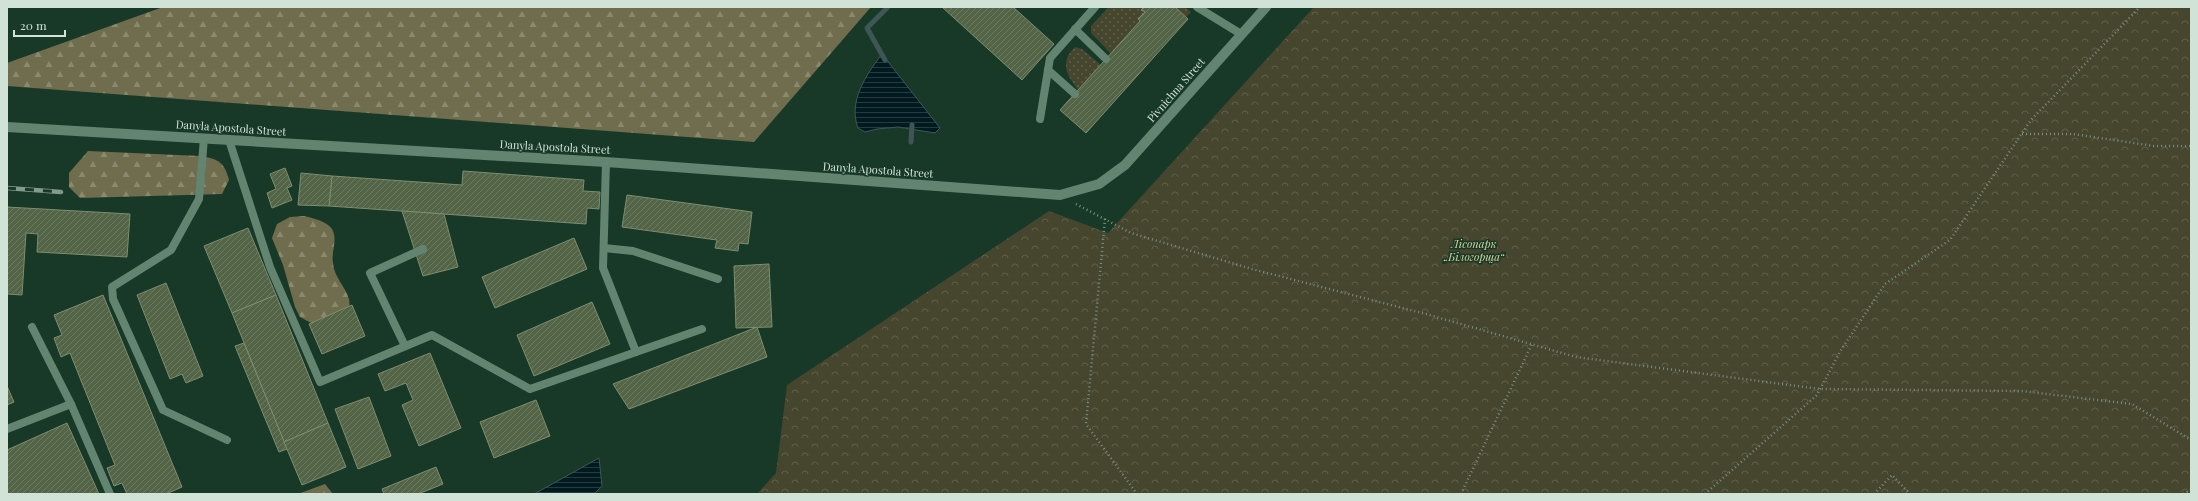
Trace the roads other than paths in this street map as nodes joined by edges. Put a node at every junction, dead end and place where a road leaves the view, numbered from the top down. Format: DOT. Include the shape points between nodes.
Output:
graph roads {
  1 [pos="1095,7"];
  2 [pos="1196,7"];
  3 [pos="1266,7"];
  4 [pos="1075,29"];
  5 [pos="1241,34"];
  6 [pos="1106,59"];
  7 [pos="1048,70"];
  8 [pos="1075,94"];
  9 [pos="1040,119"];
  10 [pos="7,127"];
  11 [pos="204,138"];
  12 [pos="229,140"];
  13 [pos="606,162"];
  14 [pos="1099,184"];
  15 [pos="604,248"];
  16 [pos="423,249"];
  17 [pos="718,279"];
  18 [pos="32,327"];
  19 [pos="702,329"];
  20 [pos="405,346"];
  21 [pos="636,352"];
  22 [pos="71,404"];
  23 [pos="7,429"];
  24 [pos="227,440"];
  25 [pos="110,494"];
  1 -- 4 [label="lane"];
  2 -- 5 [label="lane"];
  3 -- 5 [label="street, Pivnichna Street"];
  4 -- 6 [label="lane"];
  4 -- 7 [label="lane" via="1050,58"];
  5 -- 14 [label="street, Pivnichna Street" via="1126,165"];
  7 -- 8 [label="lane"];
  7 -- 9 [label="lane"];
  10 -- 11 [label="street, Danyla Apostola Street"];
  11 -- 12 [label="street, Danyla Apostola Street"];
  11 -- 24 [label="lane" via="199,199 171,250 112,287 113,299 163,410"];
  12 -- 13 [label="street, Danyla Apostola Street"];
  12 -- 20 [label="lane" via="270,267 320,382"];
  13 -- 14 [label="street, Danyla Apostola Street" via="1060,195"];
  13 -- 15 [label="lane"];
  15 -- 17 [label="lane" via="633,251"];
  15 -- 21 [label="lane" via="603,268"];
  16 -- 20 [label="lane" via="370,274"];
  18 -- 22 [label="lane"];
  19 -- 21 [label="lane"];
  20 -- 21 [label="lane" via="432,335 530,389"];
  22 -- 23 [label="lane"];
  22 -- 25 [label="lane"];
}
